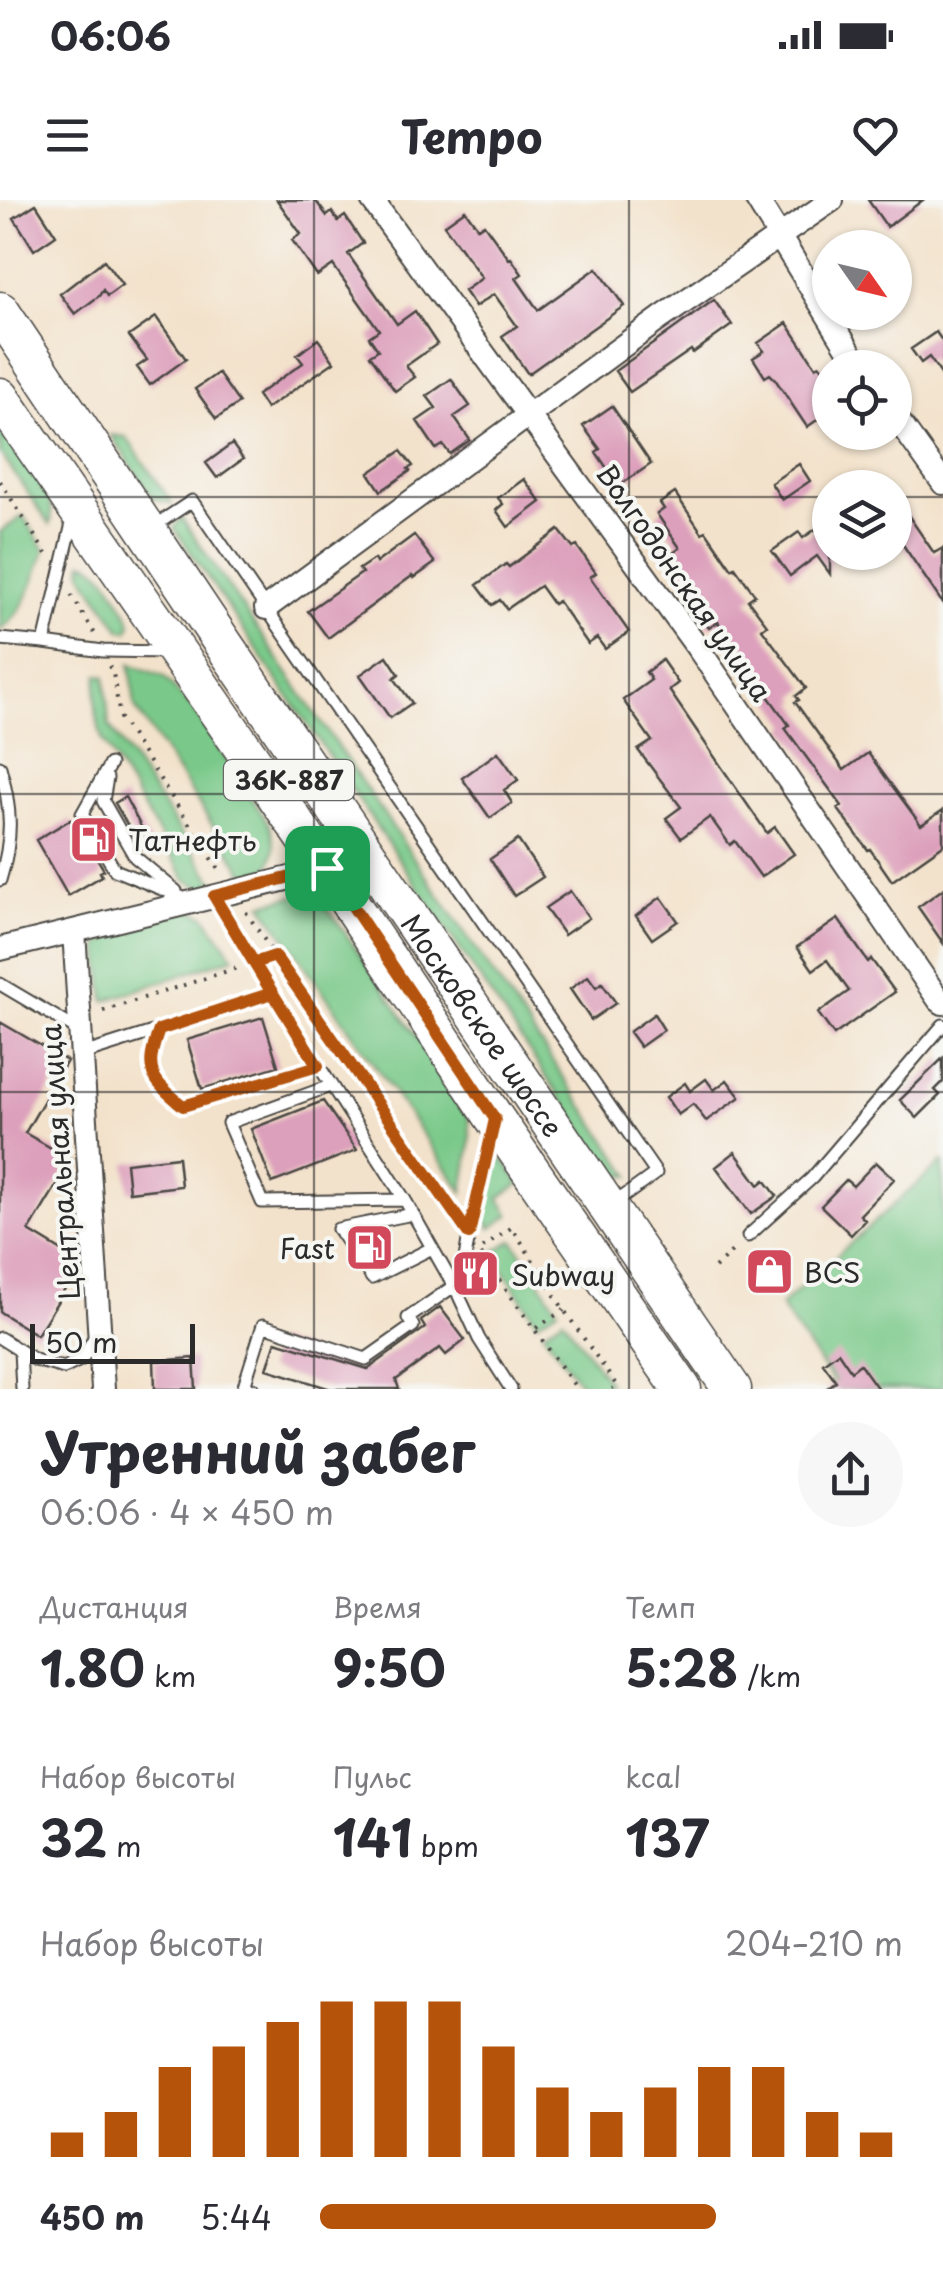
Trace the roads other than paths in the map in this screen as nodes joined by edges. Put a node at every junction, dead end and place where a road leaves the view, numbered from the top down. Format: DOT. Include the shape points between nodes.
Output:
graph roads {
  1 [pos="372,200"];
  2 [pos="757,200"];
  3 [pos="832,200"];
  4 [pos="780,236"];
  5 [pos="0,311"];
  6 [pos="849,350"];
  7 [pos="0,358"];
  8 [pos="0,396"];
  9 [pos="528,414"];
  10 [pos="912,440"];
  11 [pos="943,484"];
  12 [pos="76,506"];
  13 [pos="147,531"];
  14 [pos="266,608"];
  15 [pos="0,639"];
  16 [pos="44,644"];
  17 [pos="176,652"];
  18 [pos="110,764"];
  19 [pos="0,767"];
  20 [pos="327,868"];
  21 [pos="0,880"];
  22 [pos="224,894"];
  23 [pos="74,931"];
  24 [pos="0,950"];
  25 [pos="0,984"];
  26 [pos="272,993"];
  27 [pos="943,1003"];
  28 [pos="943,1025"];
  29 [pos="159,1030"];
  30 [pos="82,1035"];
  31 [pos="318,1066"];
  32 [pos="330,1086"];
  33 [pos="495,1119"];
  34 [pos="405,1200"];
  35 [pos="607,1208"];
  36 [pos="414,1214"];
  37 [pos="748,1236"];
  38 [pos="432,1248"];
  39 [pos="456,1290"];
  40 [pos="100,1328"];
  41 [pos="0,1338"];
  42 [pos="20,1351"];
  43 [pos="505,1387"];
  44 [pos="22,1389"];
  45 [pos="103,1389"];
  46 [pos="254,1389"];
  47 [pos="682,1389"];
  48 [pos="707,1389"];
  49 [pos="732,1389"];
  1 -- 9 [label="street, Волгодонская улица"];
  2 -- 4 [label="street"];
  3 -- 4 [label="street"];
  4 -- 6 [label="street"];
  4 -- 9 [label="street"];
  5 -- 13 [label="main road, Московское шоссе / 36К-887"];
  7 -- 48 [label="main road, Московское шоссе / 36К-887"];
  8 -- 12 [label="main road, Московское шоссе / 36К-887"];
  9 -- 14 [label="street"];
  9 -- 27 [label="street, Волгодонская улица"];
  10 -- 11 [label="street"];
  12 -- 16 [label="lane"];
  12 -- 17 [label="main road, Московское шоссе / 36К-887"];
  13 -- 14 [label="lane" via="192,500"];
  13 -- 35 [label="main road, Московское шоссе / 36К-887"];
  14 -- 35 [label="lane" via="656,1173"];
  15 -- 16 [label="lane"];
  16 -- 17 [label="lane"];
  17 -- 20 [label="main road, Московское шоссе / 36К-887"];
  18 -- 18 [label="lane" via="82,814 115,870 186,900 134,858 103,800"];
  19 -- 21 [label="lane" via="11,824"];
  20 -- 22 [label="street"];
  20 -- 33 [label="main road, Московское шоссе / 36К-887"];
  22 -- 23 [label="street"];
  22 -- 26 [label="lane"];
  23 -- 24 [label="street"];
  23 -- 30 [label="street, Центральная улица"];
  25 -- 30 [label="lane"];
  26 -- 29 [label="lane"];
  26 -- 31 [label="lane"];
  28 -- 37 [label="lane" via="830,1157"];
  29 -- 30 [label="lane"];
  29 -- 31 [label="lane" via="150,1055 152,1075 183,1106"];
  30 -- 40 [label="street, Центральная улица"];
  31 -- 32 [label="lane"];
  32 -- 34 [label="lane"];
  32 -- 34 [label="lane" via="228,1123 262,1202"];
  33 -- 39 [label="lane"];
  33 -- 47 [label="main road, Московское шоссе / 36К-887"];
  34 -- 36 [label="lane"];
  35 -- 49 [label="main road, Московское шоссе / 36К-887"];
  36 -- 38 [label="lane"];
  36 -- 38 [label="lane" via="338,1229 372,1278"];
  38 -- 39 [label="lane"];
  39 -- 43 [label="lane"];
  39 -- 46 [label="lane" via="408,1318 412,1326 366,1358 263,1325 244,1386"];
  40 -- 42 [label="lane" via="82,1359 64,1368"];
  40 -- 45 [label="street, Центральная улица"];
  41 -- 42 [label="lane"];
  42 -- 44 [label="lane"];
}
